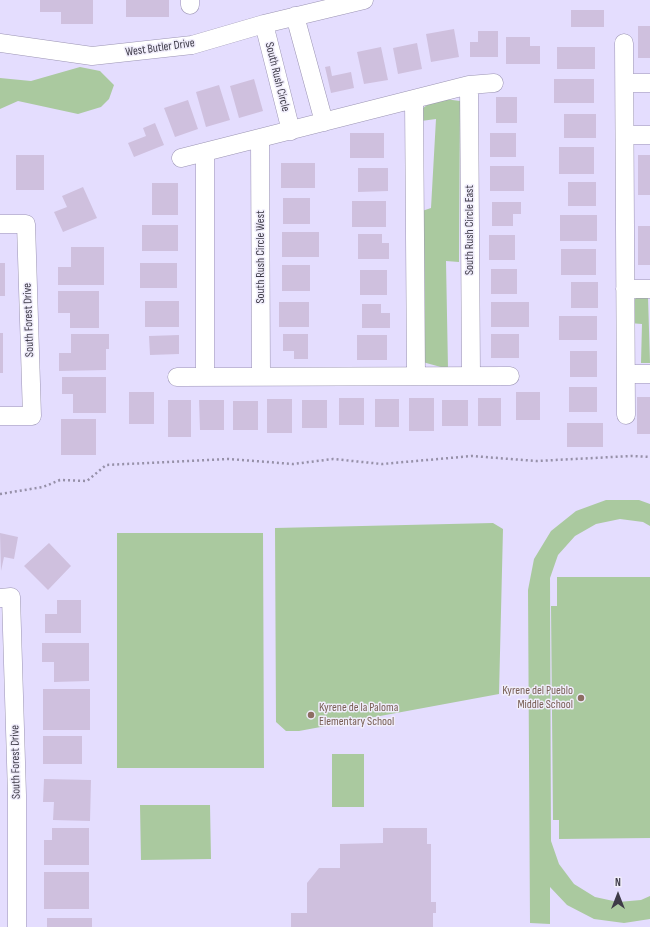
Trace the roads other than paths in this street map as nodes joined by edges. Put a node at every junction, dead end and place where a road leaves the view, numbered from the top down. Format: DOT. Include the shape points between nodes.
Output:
graph roads {
  1 [pos="364,0"];
  2 [pos="295,16"];
  3 [pos="264,24"];
  4 [pos="0,43"];
  5 [pos="624,43"];
  6 [pos="494,83"];
  7 [pos="624,83"];
  8 [pos="650,83"];
  9 [pos="469,85"];
  10 [pos="414,99"];
  11 [pos="308,126"];
  12 [pos="625,135"];
  13 [pos="650,135"];
  14 [pos="260,138"];
  15 [pos="205,152"];
  16 [pos="181,158"];
  17 [pos="0,224"];
  18 [pos="625,289"];
  19 [pos="650,289"];
  20 [pos="626,374"];
  21 [pos="650,374"];
  22 [pos="261,376"];
  23 [pos="416,376"];
  24 [pos="472,376"];
  25 [pos="510,376"];
  26 [pos="177,377"];
  27 [pos="205,377"];
  28 [pos="626,415"];
  29 [pos="0,416"];
  30 [pos="6,598"];
  31 [pos="8,796"];
  32 [pos="17,927"];
  1 -- 2 [label="street, West Butler Drive"];
  2 -- 3 [label="street, West Butler Drive"];
  2 -- 11 [label="street"];
  3 -- 4 [label="street, West Butler Drive" via="192,45 92,56"];
  3 -- 11 [label="street, South Rush Circle"];
  5 -- 7 [label="street"];
  6 -- 9 [label="street"];
  7 -- 8 [label="street"];
  7 -- 12 [label="street"];
  9 -- 10 [label="street"];
  9 -- 24 [label="street, South Rush Circle East"];
  10 -- 11 [label="street"];
  10 -- 23 [label="street"];
  11 -- 14 [label="street"];
  12 -- 13 [label="street"];
  12 -- 18 [label="street"];
  14 -- 15 [label="street"];
  14 -- 22 [label="street, South Rush Circle West"];
  15 -- 16 [label="street"];
  15 -- 27 [label="street"];
  17 -- 29 [label="street, South Forest Drive" via="26,224 32,416"];
  18 -- 19 [label="street"];
  18 -- 20 [label="street"];
  20 -- 21 [label="street"];
  20 -- 28 [label="street"];
  22 -- 23 [label="street"];
  22 -- 27 [label="street"];
  23 -- 24 [label="street"];
  24 -- 25 [label="street"];
  26 -- 27 [label="street"];
  30 -- 31 [label="street, South Forest Drive"];
  31 -- 32 [label="street, South Forest Drive"];
}
